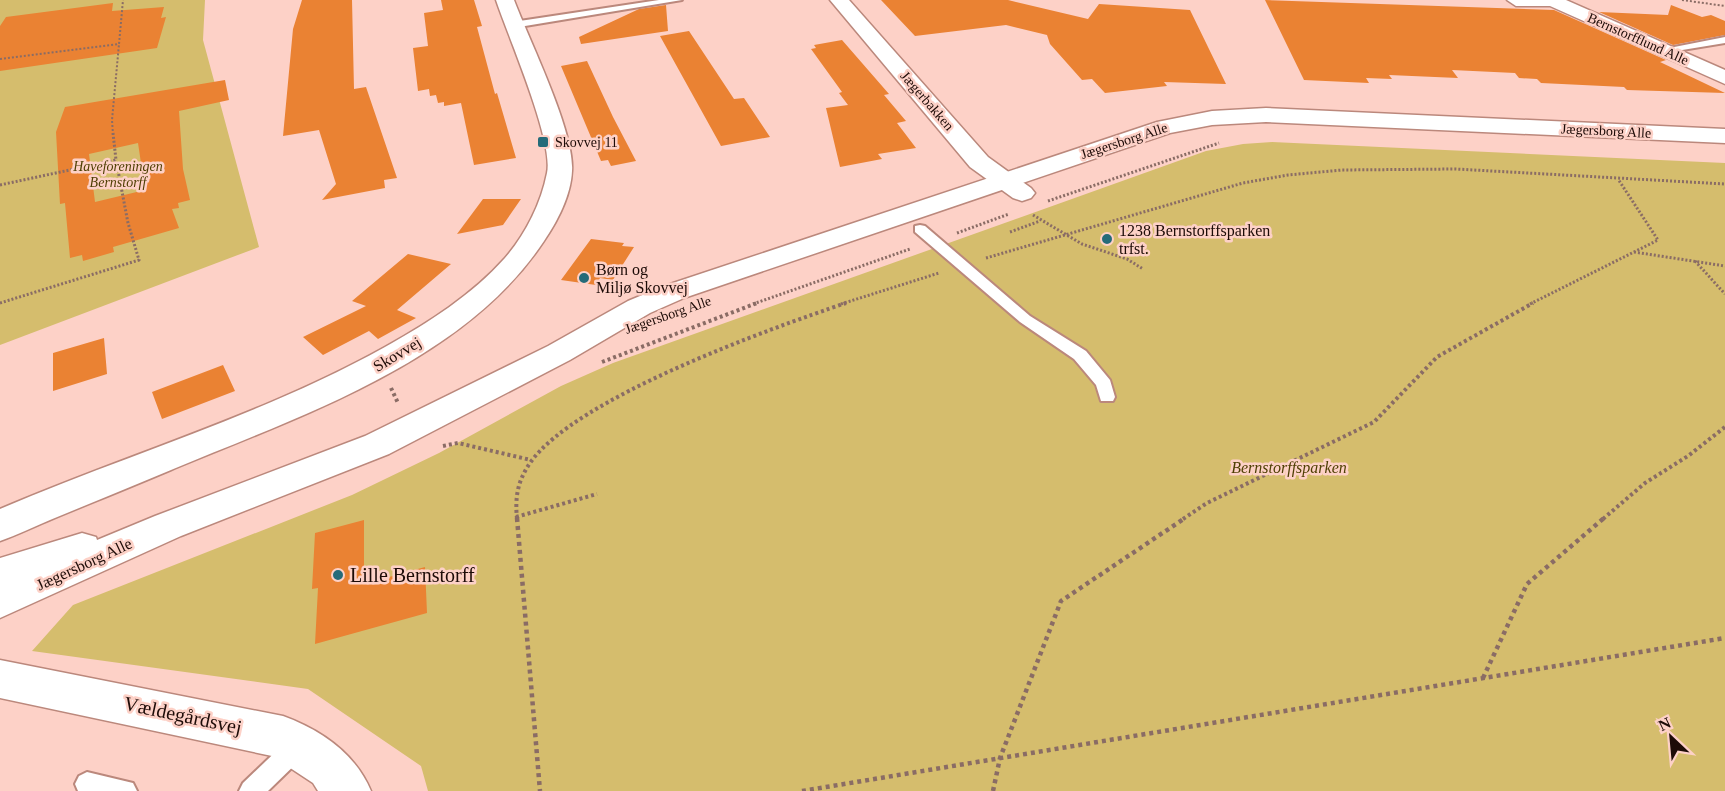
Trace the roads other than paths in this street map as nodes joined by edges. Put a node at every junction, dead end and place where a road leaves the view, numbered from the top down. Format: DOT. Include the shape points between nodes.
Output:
graph roads {
  1 [pos="677,0"];
  2 [pos="839,0"];
  3 [pos="1515,0"];
  4 [pos="1552,0"];
  5 [pos="509,12"];
  6 [pos="1725,40"];
  7 [pos="1664,50"];
  8 [pos="1725,78"];
  9 [pos="1725,136"];
  10 [pos="1725,148"];
  11 [pos="1021,200"];
  12 [pos="927,235"];
  13 [pos="559,353"];
  14 [pos="1107,397"];
  15 [pos="168,525"];
  16 [pos="0,526"];
  17 [pos="0,574"];
  18 [pos="0,602"];
  19 [pos="0,679"];
  20 [pos="298,747"];
  21 [pos="87,784"];
  22 [pos="125,791"];
  23 [pos="251,791"];
  24 [pos="347,791"];
  1 -- 5 [label="lane"];
  2 -- 11 [label="street, Jægerbakken" via="979,162"];
  3 -- 4 [label="street"];
  4 -- 7 [label="street, Bernstorfflund Alle"];
  5 -- 16 [label="street, Skovvej" via="553,134 560,170 546,218 506,272 456,316 362,374 296,405"];
  6 -- 7 [label="lane"];
  7 -- 8 [label="street, Bernstorfflund Alle"];
  9 -- 11 [label="street, Jægersborg Alle" via="1249,115 1212,118 1165,127"];
  10 -- 11 [label="street, Jægersborg Alle" via="1248,128 1182,138"];
  11 -- 12 [label="street, Jægersborg Alle"];
  11 -- 13 [label="street, Jægersborg Alle" via="674,292 639,306"];
  12 -- 13 [label="street, Jægersborg Alle"];
  12 -- 14 [label="lane" via="1025,318 1080,356 1104,384"];
  13 -- 15 [label="street, Jægersborg Alle" via="398,418 327,466"];
  15 -- 17 [label="street, Jægersborg Alle" via="46,557"];
  15 -- 18 [label="street, Jægersborg Alle"];
  19 -- 20 [label="street, Vældegårdsvej" via="224,723 284,737"];
  20 -- 23 [label="lane"];
  20 -- 24 [label="street, Vældegårdsvej" via="329,767"];
  21 -- 22 [label="lane"];
}
